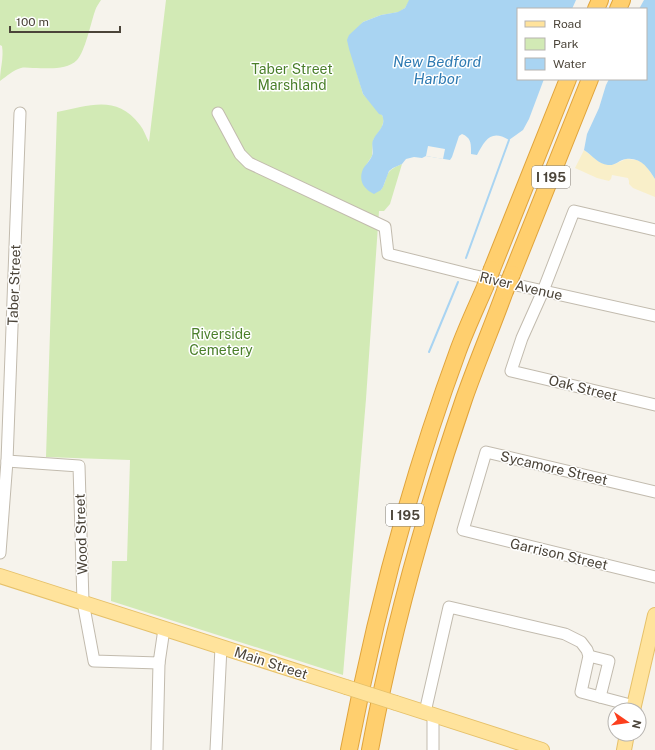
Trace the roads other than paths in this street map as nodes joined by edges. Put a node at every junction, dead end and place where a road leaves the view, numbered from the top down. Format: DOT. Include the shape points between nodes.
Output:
graph roads {
  1 [pos="568,80"];
  2 [pos="590,80"];
  3 [pos="20,113"];
  4 [pos="218,113"];
  5 [pos="655,230"];
  6 [pos="543,291"];
  7 [pos="655,316"];
  8 [pos="5,363"];
  9 [pos="655,405"];
  10 [pos="7,461"];
  11 [pos="655,492"];
  12 [pos="463,530"];
  13 [pos="0,553"];
  14 [pos="0,576"];
  15 [pos="655,577"];
  16 [pos="83,602"];
  17 [pos="655,615"];
  18 [pos="164,629"];
  19 [pos="221,647"];
  20 [pos="589,656"];
  21 [pos="159,663"];
  22 [pos="600,697"];
  23 [pos="615,702"];
  24 [pos="634,702"];
  25 [pos="429,714"];
  26 [pos="157,750"];
  27 [pos="216,750"];
  28 [pos="348,750"];
  29 [pos="370,750"];
  30 [pos="433,750"];
  31 [pos="542,750"];
  1 -- 28 [label="highway, I 195, bridge" via="459,350 430,433 376,620"];
  2 -- 29 [label="highway, I 195, bridge" via="505,291 463,404 424,527 392,649"];
  3 -- 8 [label="street, Taber Street" via="14,287"];
  4 -- 6 [label="street, River Avenue" via="240,154 249,163 384,227 388,254"];
  5 -- 6 [label="street" via="574,211"];
  6 -- 7 [label="street, River Avenue"];
  6 -- 9 [label="street, Oak Street" via="522,338 511,371"];
  8 -- 10 [label="street, Taber Street"];
  10 -- 13 [label="street, Taber Street"];
  10 -- 16 [label="street, Wood Street" via="79,466"];
  11 -- 12 [label="street, Sycamore Street" via="486,452"];
  12 -- 15 [label="street, Garrison Street"];
  14 -- 16 [label="main road, Main Street"];
  16 -- 18 [label="main road, Main Street"];
  16 -- 21 [label="street, Wood Street" via="94,661"];
  17 -- 24 [label="main road"];
  18 -- 19 [label="main road, Main Street"];
  18 -- 21 [label="street"];
  19 -- 25 [label="main road, Main Street, bridge"];
  19 -- 27 [label="street"];
  20 -- 22 [label="street" via="581,692"];
  20 -- 22 [label="street" via="609,661"];
  20 -- 25 [label="street" via="580,642 565,634 449,607"];
  21 -- 26 [label="street"];
  22 -- 23 [label="street"];
  25 -- 30 [label="street"];
  25 -- 31 [label="main road, Main Street"];
}
